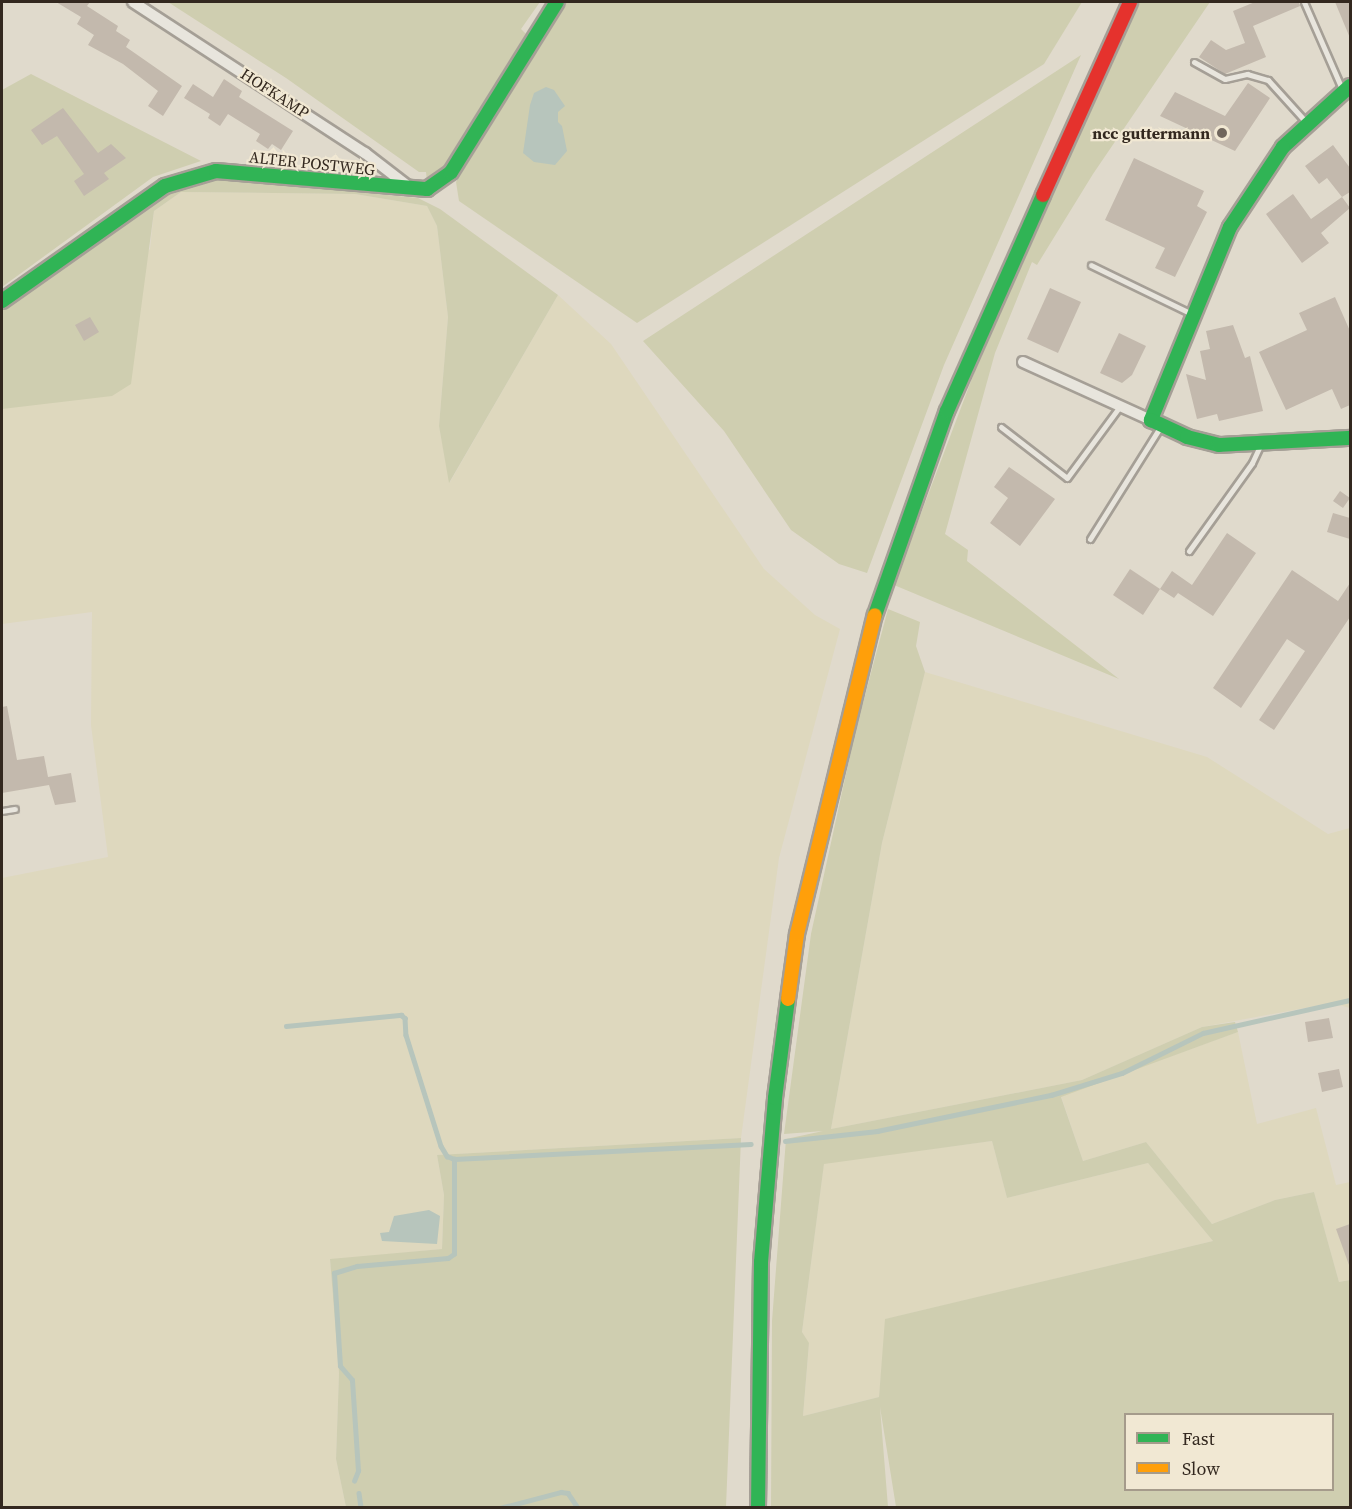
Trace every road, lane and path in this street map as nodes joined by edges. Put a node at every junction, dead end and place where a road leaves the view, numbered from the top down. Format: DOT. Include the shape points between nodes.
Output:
graph roads {
  1 [pos="132,2"];
  2 [pos="557,2"];
  3 [pos="1130,2"];
  4 [pos="1304,2"];
  5 [pos="1194,62"];
  6 [pos="1347,88"];
  7 [pos="1308,124"];
  8 [pos="413,190"];
  9 [pos="1091,265"];
  10 [pos="2,301"];
  11 [pos="1192,314"];
  12 [pos="1023,362"];
  13 [pos="1120,406"];
  14 [pos="1156,422"];
  15 [pos="1001,427"];
  16 [pos="1350,438"];
  17 [pos="1261,445"];
  18 [pos="1090,539"];
  19 [pos="1189,551"];
  20 [pos="15,809"];
  21 [pos="2,811"];
  22 [pos="758,1508"];
  1 -- 8 [label="street, HOFKAMP" via="356,147"];
  2 -- 8 [label="main road, ALTER POSTWEG" via="451,172 427,189"];
  3 -- 22 [label="main road" via="947,411 874,619 844,731 797,934 775,1098 761,1262"];
  4 -- 6 [label="lane"];
  5 -- 7 [label="lane" via="1225,79 1247,74 1268,80"];
  6 -- 7 [label="main road"];
  7 -- 11 [label="main road" via="1283,147 1230,227"];
  8 -- 10 [label="main road, ALTER POSTWEG" via="274,173 216,171 165,186"];
  9 -- 11 [label="lane"];
  11 -- 14 [label="main road"];
  12 -- 13 [label="street"];
  13 -- 14 [label="street"];
  13 -- 15 [label="lane" via="1067,478"];
  14 -- 17 [label="main road" via="1186,437 1219,445"];
  14 -- 18 [label="lane"];
  16 -- 17 [label="main road"];
  17 -- 19 [label="lane"];
  20 -- 21 [label="lane"];
}
